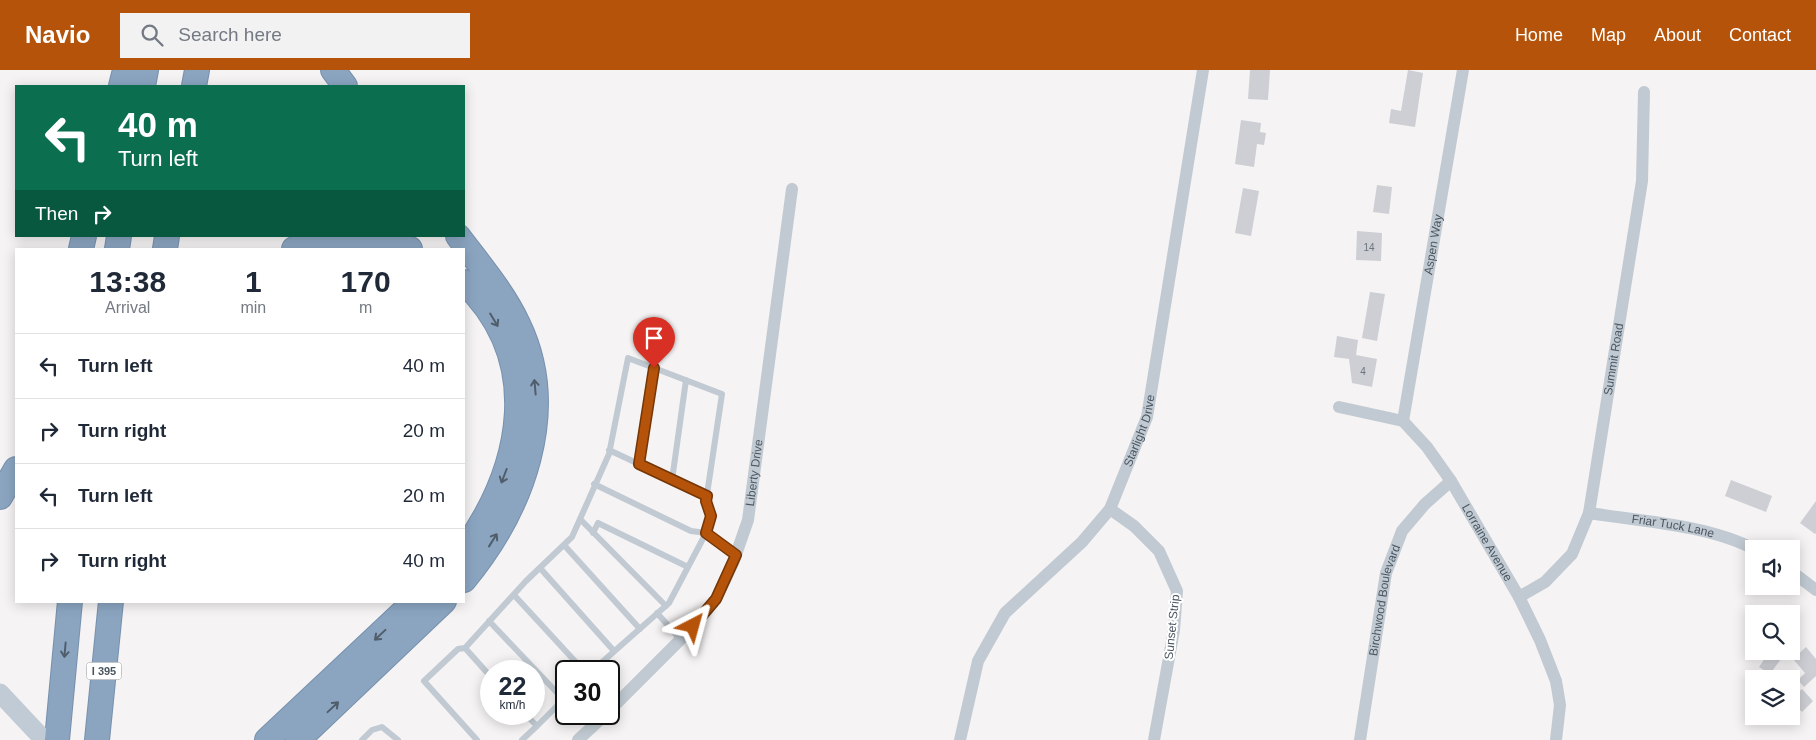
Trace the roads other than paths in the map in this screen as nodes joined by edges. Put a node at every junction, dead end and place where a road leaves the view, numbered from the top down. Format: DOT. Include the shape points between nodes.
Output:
graph roads {
  1 [pos="125,70"];
  2 [pos="146,70"];
  3 [pos="197,70"];
  4 [pos="333,70"];
  5 [pos="1204,70"];
  6 [pos="1463,70"];
  7 [pos="121,85"];
  8 [pos="143,85"];
  9 [pos="194,85"];
  10 [pos="344,85"];
  11 [pos="1644,92"];
  12 [pos="792,188"];
  13 [pos="459,237"];
  14 [pos="297,248"];
  15 [pos="406,248"];
  16 [pos="465,283"];
  17 [pos="654,368"];
  18 [pos="686,380"];
  19 [pos="1339,407"];
  20 [pos="1403,421"];
  21 [pos="610,450"];
  22 [pos="639,464"];
  23 [pos="15,471"];
  24 [pos="672,480"];
  25 [pos="1451,481"];
  26 [pos="594,484"];
  27 [pos="707,496"];
  28 [pos="0,497"];
  29 [pos="1110,509"];
  30 [pos="1589,513"];
  31 [pos="580,519"];
  32 [pos="593,532"];
  33 [pos="706,533"];
  34 [pos="1745,544"];
  35 [pos="564,545"];
  36 [pos="465,548"];
  37 [pos="736,555"];
  38 [pos="688,567"];
  39 [pos="540,568"];
  40 [pos="1800,578"];
  41 [pos="465,579"];
  42 [pos="1816,590"];
  43 [pos="514,595"];
  44 [pos="1519,597"];
  45 [pos="70,603"];
  46 [pos="111,603"];
  47 [pos="124,603"];
  48 [pos="413,603"];
  49 [pos="442,603"];
  50 [pos="666,606"];
  51 [pos="657,613"];
  52 [pos="490,621"];
  53 [pos="640,629"];
  54 [pos="681,640"];
  55 [pos="465,648"];
  56 [pos="614,651"];
  57 [pos="574,660"];
  58 [pos="604,660"];
  59 [pos="480,665"];
  60 [pos="555,688"];
  61 [pos="0,694"];
  62 [pos="620,700"];
  63 [pos="555,708"];
  64 [pos="594,725"];
  65 [pos="537,726"];
  66 [pos="97,736"];
  67 [pos="44,740"];
  68 [pos="57,740"];
  69 [pos="267,740"];
  70 [pos="298,740"];
  71 [pos="362,740"];
  72 [pos="398,740"];
  73 [pos="477,740"];
  74 [pos="522,740"];
  75 [pos="578,740"];
  76 [pos="960,740"];
  77 [pos="1154,740"];
  78 [pos="1360,740"];
  79 [pos="1556,740"];
  1 -- 7 [label="highway"];
  2 -- 8 [label="highway"];
  3 -- 9 [label="highway"];
  4 -- 10 [label="highway"];
  5 -- 29 [label="street, Starlight Drive" via="1147,417"];
  6 -- 20 [label="street, Aspen Way"];
  11 -- 30 [label="street, Summit Road" via="1642,181"];
  12 -- 37 [label="street, Liberty Drive" via="748,520"];
  41 -- 13 [label="highway, one-way" via="494,538 518,492 533,441 536,403 534,372 518,323 497,288"];
  14 -- 15 [label="highway" via="320,241 352,238"];
  16 -- 36 [label="highway, one-way" via="486,306 504,338 514,370 518,406 514,442 504,476 487,513"];
  17 -- 18 [label="lane"];
  17 -- 21 [label="lane" via="628,358"];
  17 -- 22 [label="lane"];
  18 -- 24 [label="lane"];
  18 -- 27 [label="lane" via="722,394"];
  19 -- 20 [label="street"];
  20 -- 25 [label="street, Lorraine Avenue"];
  21 -- 22 [label="lane"];
  21 -- 26 [label="lane"];
  22 -- 24 [label="lane"];
  23 -- 28 [label="highway"];
  24 -- 27 [label="lane"];
  25 -- 44 [label="street, Lorraine Avenue"];
  25 -- 78 [label="street, Birchwood Boulevard" via="1402,531 1386,573"];
  26 -- 31 [label="lane"];
  26 -- 33 [label="lane" via="691,531"];
  27 -- 33 [label="lane" via="711,516"];
  29 -- 76 [label="street, Starlight Drive" via="1082,542 1005,613 978,661"];
  29 -- 77 [label="street, Sunset Strip" via="1134,526 1159,551 1177,592 1174,630"];
  30 -- 34 [label="street, Friar Tuck Lane" via="1687,528"];
  30 -- 44 [label="street, Summit Road" via="1572,554 1545,582"];
  31 -- 32 [label="lane"];
  31 -- 35 [label="lane" via="572,537"];
  32 -- 38 [label="lane" via="598,523"];
  32 -- 50 [label="lane"];
  33 -- 37 [label="lane"];
  33 -- 38 [label="lane"];
  35 -- 39 [label="lane"];
  35 -- 53 [label="lane"];
  37 -- 54 [label="street, Liberty Drive" via="716,599"];
  38 -- 50 [label="lane"];
  39 -- 43 [label="lane"];
  39 -- 56 [label="lane"];
  40 -- 42 [label="street"];
  43 -- 52 [label="lane"];
  43 -- 57 [label="lane"];
  44 -- 79 [label="street, Lorraine Avenue" via="1556,681 1560,705"];
  45 -- 68 [label="highway, one-way"];
  46 -- 66 [label="highway, I 395"];
  47 -- 66 [label="highway"];
  48 -- 69 [label="highway, one-way"];
  70 -- 49 [label="highway, one-way"];
  50 -- 51 [label="lane"];
  51 -- 53 [label="lane"];
  51 -- 54 [label="lane"];
  52 -- 55 [label="lane"];
  52 -- 60 [label="lane"];
  53 -- 56 [label="lane"];
  54 -- 62 [label="street, Liberty Drive"];
  55 -- 59 [label="lane"];
  55 -- 73 [label="lane" via="458,649 424,681"];
  56 -- 58 [label="lane"];
  61 -- 67 [label="main road"];
  63 -- 65 [label="lane"];
  64 -- 75 [label="street"];
  65 -- 74 [label="lane"];
  71 -- 72 [label="lane" via="372,730 382,727"];
}
